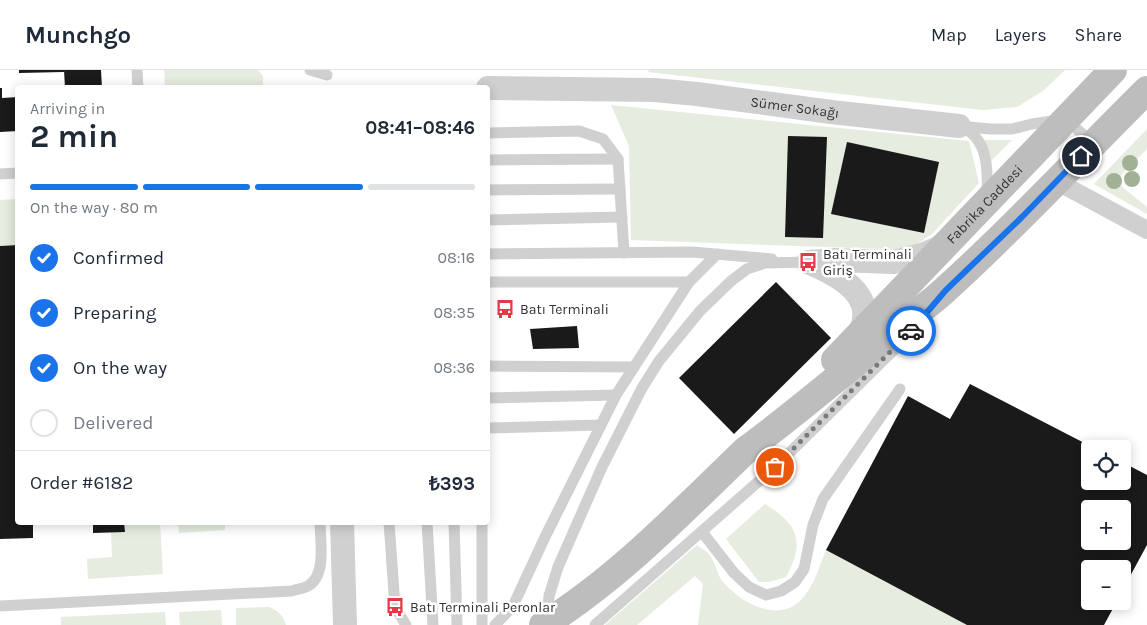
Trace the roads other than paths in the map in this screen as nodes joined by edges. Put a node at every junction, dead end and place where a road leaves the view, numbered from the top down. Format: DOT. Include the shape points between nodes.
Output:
graph roads {
  1 [pos="137,70"];
  2 [pos="310,70"];
  3 [pos="1112,70"];
  4 [pos="326,72"];
  5 [pos="138,85"];
  6 [pos="328,85"];
  7 [pos="490,88"];
  8 [pos="1147,90"];
  9 [pos="1065,120"];
  10 [pos="959,126"];
  11 [pos="490,132"];
  12 [pos="1093,143"];
  13 [pos="618,159"];
  14 [pos="490,160"];
  15 [pos="15,173"];
  16 [pos="0,174"];
  17 [pos="1056,181"];
  18 [pos="620,188"];
  19 [pos="490,190"];
  20 [pos="987,200"];
  21 [pos="622,217"];
  22 [pos="490,220"];
  23 [pos="1147,230"];
  24 [pos="943,246"];
  25 [pos="624,253"];
  26 [pos="490,254"];
  27 [pos="717,254"];
  28 [pos="808,262"];
  29 [pos="490,282"];
  30 [pos="689,282"];
  31 [pos="946,290"];
  32 [pos="857,337"];
  33 [pos="490,366"];
  34 [pos="634,367"];
  35 [pos="900,389"];
  36 [pos="616,395"];
  37 [pos="490,398"];
  38 [pos="601,425"];
  39 [pos="490,428"];
  40 [pos="746,450"];
  41 [pos="320,525"];
  42 [pos="342,525"];
  43 [pos="389,525"];
  44 [pos="427,525"];
  45 [pos="454,525"];
  46 [pos="482,525"];
  47 [pos="702,532"];
  48 [pos="0,606"];
  49 [pos="345,625"];
  50 [pos="406,625"];
  51 [pos="433,625"];
  52 [pos="457,625"];
  53 [pos="482,625"];
  54 [pos="495,625"];
  55 [pos="543,625"];
  56 [pos="551,625"];
  57 [pos="595,625"];
  1 -- 5 [label="lane"];
  2 -- 4 [label="lane"];
  3 -- 9 [label="main road, Fabrika Caddesi"];
  4 -- 6 [label="lane"];
  7 -- 10 [label="street, Sümer Sokağı" via="671,92"];
  8 -- 12 [label="main road"];
  9 -- 10 [label="lane, Sümer Sokağı" via="1012,129"];
  9 -- 12 [label="lane"];
  9 -- 20 [label="main road, Fabrika Caddesi"];
  10 -- 20 [label="lane" via="972,132 979,141 986,164"];
  11 -- 13 [label="lane" via="579,131 603,139"];
  12 -- 17 [label="main road"];
  13 -- 14 [label="lane"];
  13 -- 18 [label="lane"];
  15 -- 16 [label="lane"];
  17 -- 23 [label="street"];
  17 -- 31 [label="main road"];
  18 -- 19 [label="lane"];
  18 -- 21 [label="lane"];
  20 -- 24 [label="main road, Fabrika Caddesi"];
  21 -- 22 [label="lane"];
  21 -- 25 [label="lane"];
  24 -- 28 [label="street" via="893,262"];
  24 -- 32 [label="main road, Fabrika Caddesi"];
  25 -- 26 [label="lane"];
  25 -- 27 [label="lane"];
  27 -- 28 [label="lane"];
  27 -- 30 [label="lane"];
  28 -- 32 [label="street" via="840,277 858,296 864,319"];
  28 -- 56 [label="lane" via="765,264 747,269 700,311 659,361 602,467 558,567 548,602"];
  29 -- 30 [label="lane"];
  30 -- 34 [label="lane"];
  31 -- 40 [label="main road" via="908,318 799,411"];
  31 -- 47 [label="lane" via="909,334 804,439"];
  32 -- 40 [label="main road, Fabrika Caddesi"];
  33 -- 34 [label="lane"];
  34 -- 36 [label="lane"];
  35 -- 47 [label="lane" via="823,500 813,525 804,569 795,582 766,595 749,587"];
  36 -- 37 [label="lane"];
  36 -- 38 [label="lane"];
  38 -- 39 [label="lane"];
  38 -- 54 [label="lane" via="512,606"];
  40 -- 55 [label="main road, bridge" via="605,581"];
  41 -- 48 [label="lane" via="318,575 308,586 292,591"];
  42 -- 49 [label="street"];
  43 -- 50 [label="lane" via="395,607"];
  44 -- 51 [label="lane"];
  45 -- 52 [label="lane"];
  46 -- 53 [label="lane"];
  47 -- 57 [label="lane"];
}
